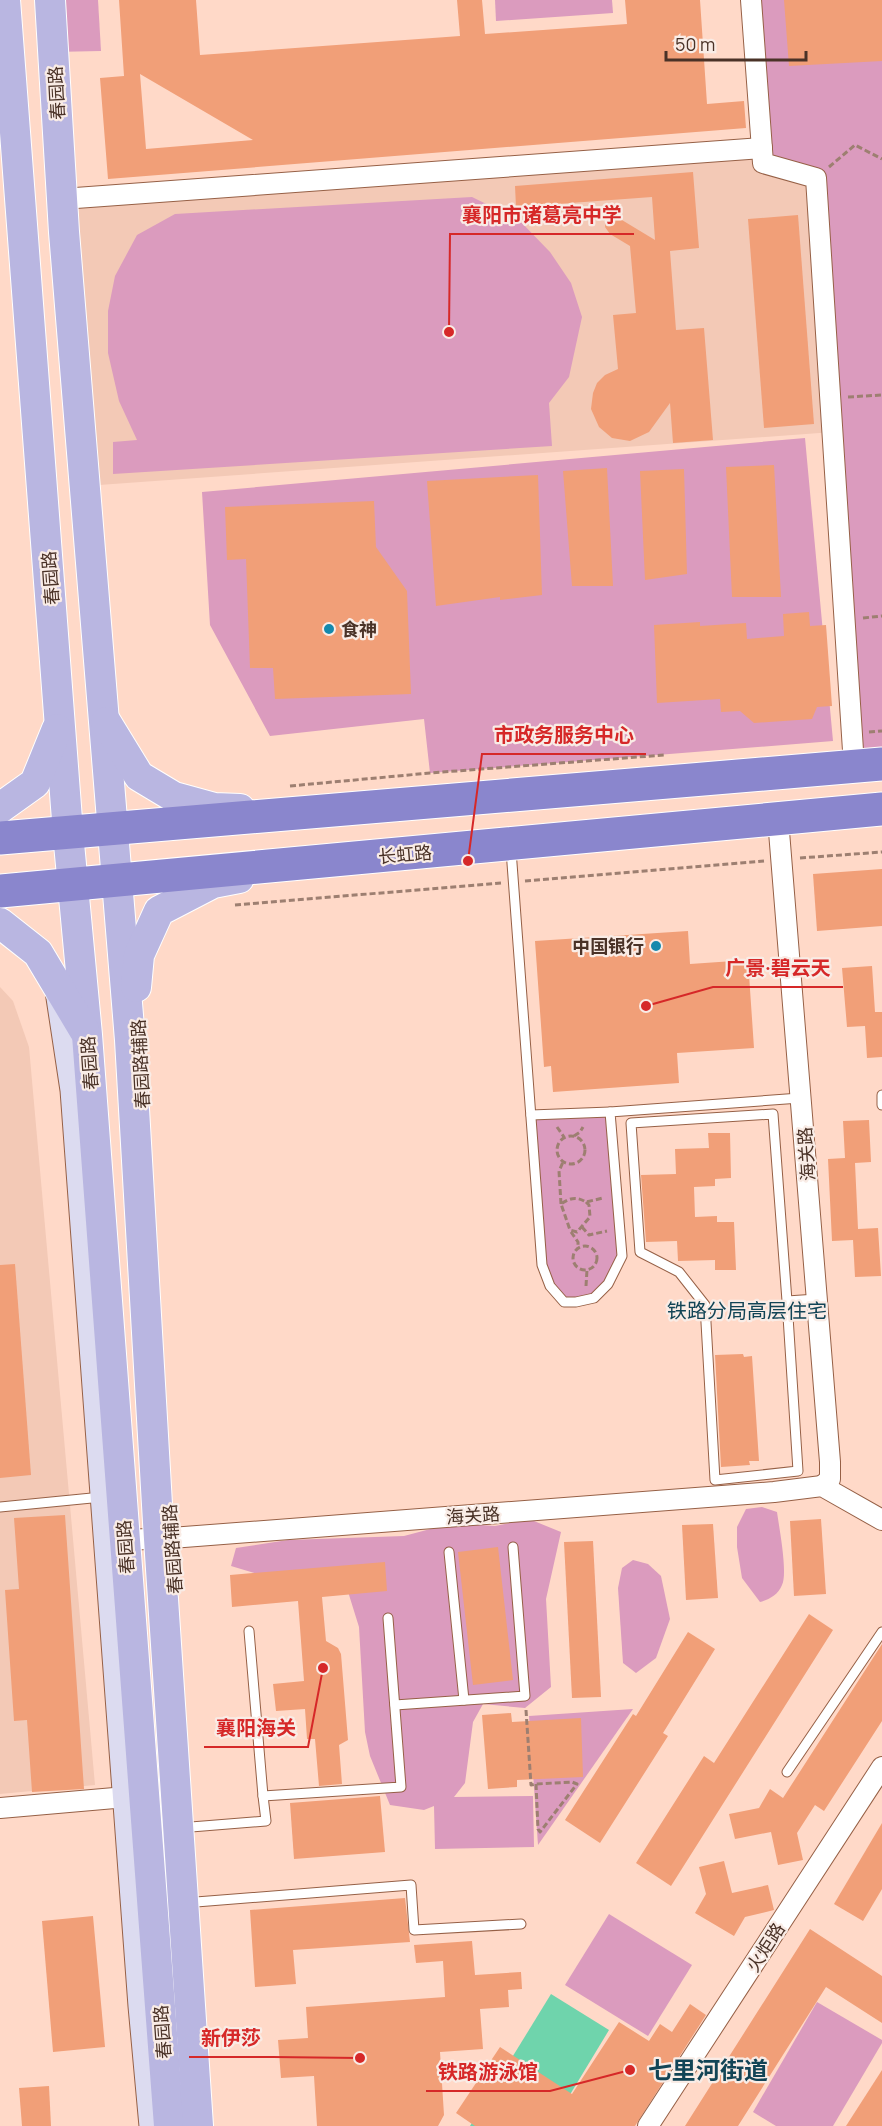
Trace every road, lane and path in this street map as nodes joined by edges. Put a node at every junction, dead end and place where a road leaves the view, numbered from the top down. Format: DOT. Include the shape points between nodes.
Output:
graph roads {
  1 [pos="5,0"];
  2 [pos="50,0"];
  3 [pos="751,0"];
  4 [pos="5,58"];
  5 [pos="762,148"];
  6 [pos="882,159"];
  7 [pos="816,178"];
  8 [pos="62,200"];
  9 [pos="882,395"];
  10 [pos="830,398"];
  11 [pos="104,718"];
  12 [pos="60,720"];
  13 [pos="882,731"];
  14 [pos="852,733"];
  15 [pos="667,754"];
  16 [pos="868,765"];
  17 [pos="282,787"];
  18 [pos="0,808"];
  19 [pos="882,809"];
  20 [pos="312,812"];
  21 [pos="778,819"];
  22 [pos="112,829"];
  23 [pos="68,832"];
  24 [pos="0,838"];
  25 [pos="511,844"];
  26 [pos="314,863"];
  27 [pos="117,881"];
  28 [pos="74,885"];
  29 [pos="0,891"];
  30 [pos="0,922"];
  31 [pos="137,971"];
  32 [pos="58,987"];
  33 [pos="87,1035"];
  34 [pos="130,1040"];
  35 [pos="882,1095"];
  36 [pos="801,1098"];
  37 [pos="882,1105"];
  38 [pos="610,1112"];
  39 [pos="531,1115"];
  40 [pos="563,1162"];
  41 [pos="617,1197"];
  42 [pos="586,1202"];
  43 [pos="561,1204"];
  44 [pos="582,1227"];
  45 [pos="570,1230"];
  46 [pos="621,1243"];
  47 [pos="578,1248"];
  48 [pos="817,1299"];
  49 [pos="787,1301"];
  50 [pos="822,1486"];
  51 [pos="104,1497"];
  52 [pos="0,1507"];
  53 [pos="882,1520"];
  54 [pos="165,1539"];
  55 [pos="125,1540"];
  56 [pos="513,1547"];
  57 [pos="449,1552"];
  58 [pos="388,1618"];
  59 [pos="249,1630"];
  60 [pos="882,1632"];
  61 [pos="525,1696"];
  62 [pos="464,1700"];
  63 [pos="395,1705"];
  64 [pos="882,1767"];
  65 [pos="787,1772"];
  66 [pos="536,1784"];
  67 [pos="263,1796"];
  68 [pos="126,1797"];
  69 [pos="0,1808"];
  70 [pos="191,1827"];
  71 [pos="196,1902"];
  72 [pos="521,1924"];
  73 [pos="153,2126"];
  74 [pos="169,2126"];
  75 [pos="198,2126"];
  76 [pos="211,2126"];
  77 [pos="648,2126"];
  1 -- 4 [label="main road, 春园路"];
  2 -- 8 [label="main road, 春园路"];
  3 -- 5 [label="street"];
  4 -- 12 [label="main road, 春园路"];
  5 -- 7 [label="street" via="763,163"];
  5 -- 8 [label="street"];
  6 -- 7 [label="path" via="855,145"];
  7 -- 10 [label="street"];
  8 -- 11 [label="main road, 春园路"];
  9 -- 10 [label="path"];
  10 -- 14 [label="street"];
  11 -- 20 [label="main road" via="140,776 174,797 214,808"];
  11 -- 22 [label="main road, 春园路"];
  12 -- 18 [label="main road" via="35,783"];
  12 -- 23 [label="main road, 春园路"];
  13 -- 14 [label="path"];
  14 -- 16 [label="street"];
  15 -- 17 [label="path"];
  16 -- 20 [label="highway"];
  19 -- 21 [label="highway, 长虹路"];
  20 -- 22 [label="highway"];
  21 -- 25 [label="highway, 长虹路"];
  21 -- 36 [label="street, 海关路"];
  22 -- 23 [label="highway"];
  22 -- 27 [label="main road, 春园路"];
  23 -- 24 [label="highway"];
  23 -- 28 [label="main road, 春园路"];
  25 -- 26 [label="highway, 长虹路"];
  25 -- 39 [label="lane"];
  26 -- 27 [label="highway, 长虹路"];
  26 -- 31 [label="main road" via="213,883 159,911 139,955"];
  27 -- 28 [label="highway, 长虹路"];
  27 -- 34 [label="main road, 春园路"];
  28 -- 29 [label="highway, 长虹路"];
  28 -- 33 [label="main road, 春园路"];
  30 -- 32 [label="main road" via="38,953"];
  31 -- 34 [label="main road"];
  31 -- 54 [label="street, 春园路辅路"];
  32 -- 33 [label="main road"];
  32 -- 51 [label="street" via="74,1090"];
  33 -- 55 [label="main road, 春园路"];
  34 -- 54 [label="main road, 春园路"];
  35 -- 37 [label="lane"];
  36 -- 38 [label="lane"];
  36 -- 48 [label="street, 海关路"];
  38 -- 39 [label="lane"];
  38 -- 41 [label="lane"];
  39 -- 46 [label="lane" via="542,1265 550,1286 564,1302 594,1298 609,1284 622,1256"];
  40 -- 40 [label="path" via="556,1149 560,1140 579,1138 585,1151 581,1160"];
  40 -- 43 [label="path" via="559,1171"];
  41 -- 42 [label="path"];
  41 -- 46 [label="lane"];
  42 -- 43 [label="path" via="571,1198"];
  42 -- 44 [label="path" via="590,1217"];
  43 -- 45 [label="path"];
  44 -- 45 [label="path" via="578,1232"];
  44 -- 46 [label="path" via="589,1235 614,1232"];
  45 -- 47 [label="path"];
  47 -- 47 [label="path" via="590,1247 596,1252 596,1263 591,1269 579,1269 574,1263 573,1255"];
  48 -- 49 [label="lane"];
  48 -- 50 [label="street, 海关路" via="830,1462 830,1479"];
  49 -- 49 [label="lane" via="773,1114 630,1123 640,1252 679,1272 705,1305 715,1480 798,1471"];
  50 -- 53 [label="street"];
  50 -- 54 [label="street, 海关路"];
  51 -- 52 [label="lane"];
  51 -- 68 [label="street"];
  54 -- 55 [label="street, 海关路"];
  54 -- 70 [label="street, 春园路辅路"];
  54 -- 75 [label="main road, 春园路"];
  55 -- 74 [label="main road, 春园路"];
  56 -- 61 [label="lane"];
  57 -- 62 [label="lane"];
  58 -- 63 [label="lane"];
  59 -- 67 [label="lane"];
  60 -- 65 [label="lane"];
  61 -- 62 [label="lane"];
  61 -- 66 [label="path" via="531,1785"];
  62 -- 63 [label="lane"];
  63 -- 67 [label="lane" via="401,1787"];
  64 -- 77 [label="street, 火炬路"];
  66 -- 66 [label="path" via="577,1784 540,1832 538,1829"];
  67 -- 70 [label="lane" via="266,1821"];
  68 -- 69 [label="street"];
  68 -- 73 [label="street"];
  70 -- 71 [label="street, 春园路辅路"];
  71 -- 72 [label="lane" via="411,1885 414,1930"];
  71 -- 76 [label="street, 春园路辅路"];
}
